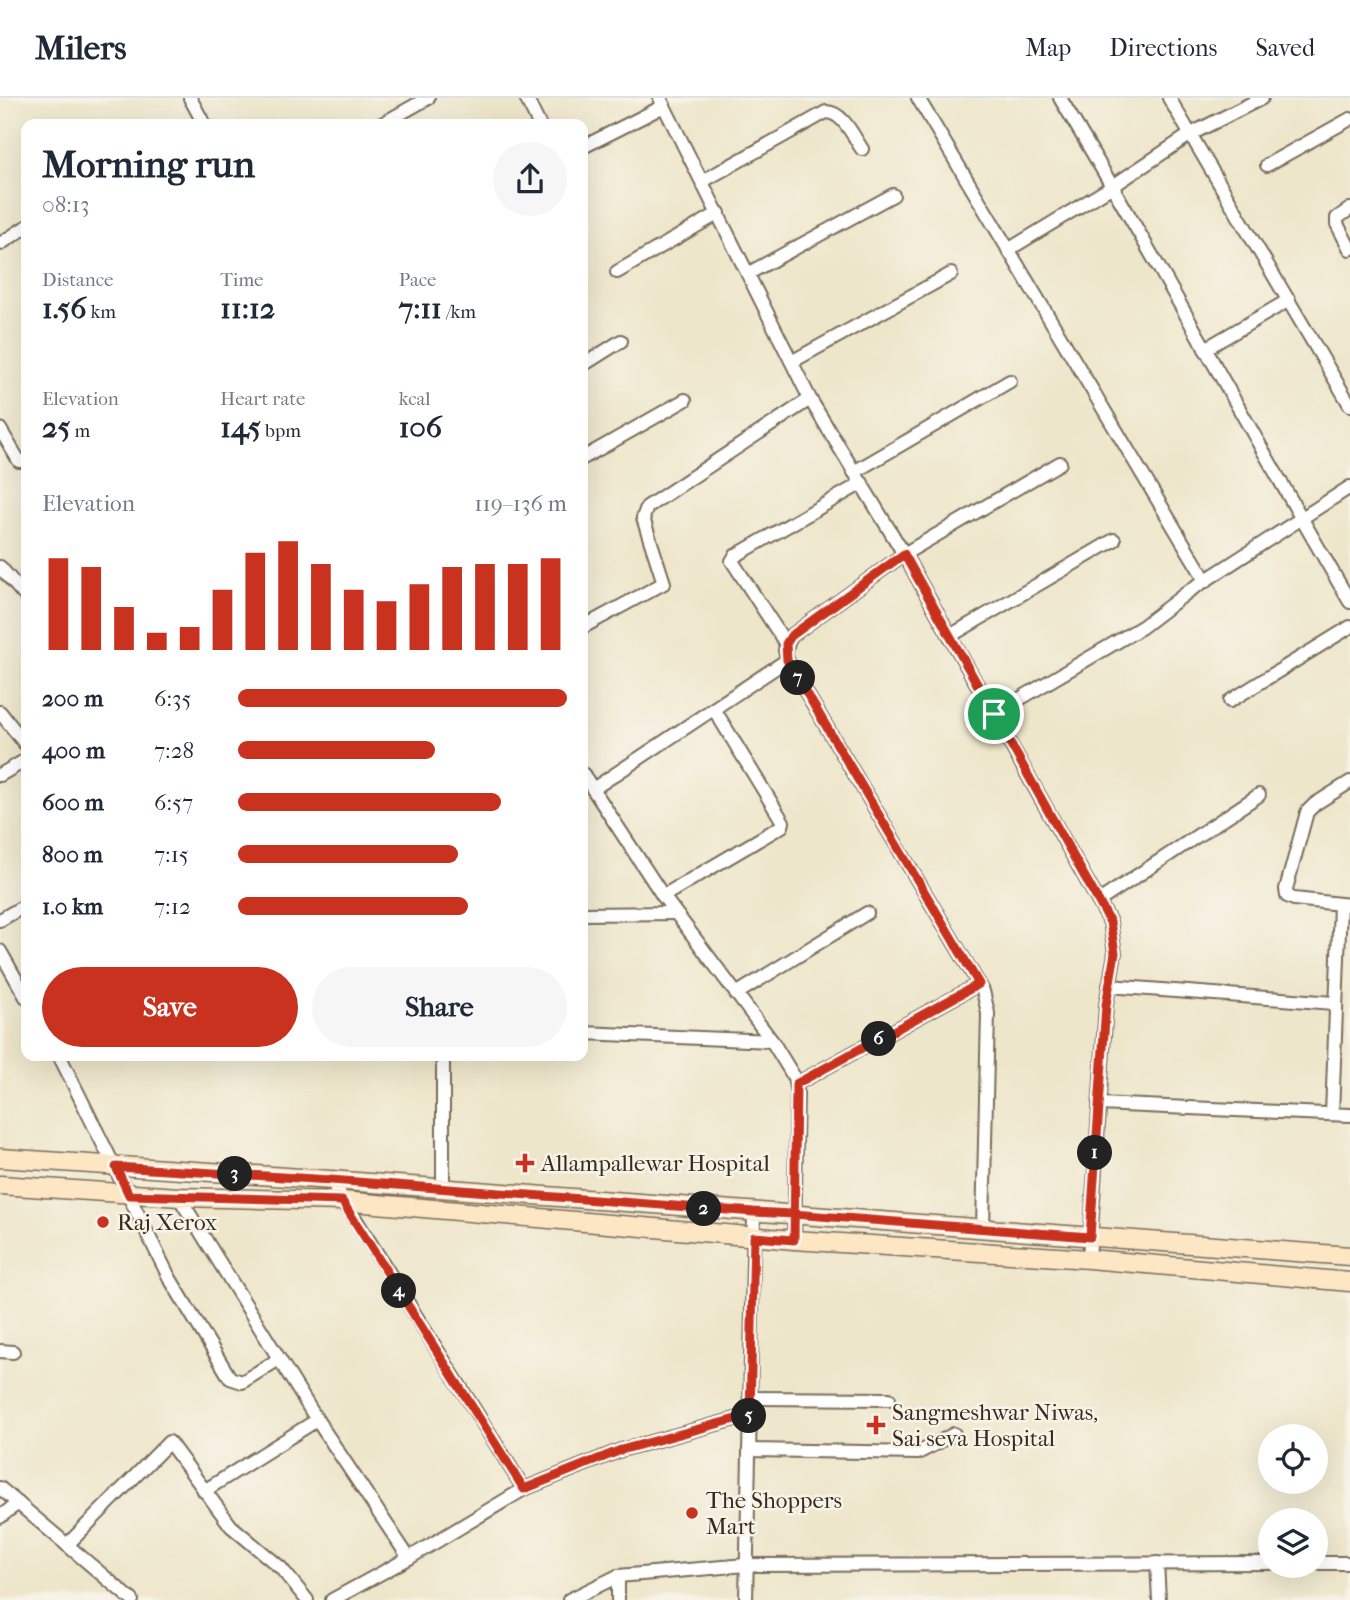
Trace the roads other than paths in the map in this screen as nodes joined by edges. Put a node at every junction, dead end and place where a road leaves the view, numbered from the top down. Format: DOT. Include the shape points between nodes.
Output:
graph roads {
  1 [pos="428,98"];
  2 [pos="526,98"];
  3 [pos="918,98"];
  4 [pos="1060,98"];
  5 [pos="1169,98"];
  6 [pos="1262,98"];
  7 [pos="662,102"];
  8 [pos="391,119"];
  9 [pos="537,119"];
  10 [pos="1350,119"];
  11 [pos="1191,134"];
  12 [pos="588,144"];
  13 [pos="862,149"];
  14 [pos="1267,165"];
  15 [pos="702,181"];
  16 [pos="1113,186"];
  17 [pos="893,195"];
  18 [pos="1350,209"];
  19 [pos="719,214"];
  20 [pos="21,235"];
  21 [pos="0,244"];
  22 [pos="1350,249"];
  23 [pos="1008,250"];
  24 [pos="617,272"];
  25 [pos="749,273"];
  26 [pos="951,274"];
  27 [pos="1289,300"];
  28 [pos="621,341"];
  29 [pos="1205,349"];
  30 [pos="793,361"];
  31 [pos="588,362"];
  32 [pos="1010,381"];
  33 [pos="810,399"];
  34 [pos="685,400"];
  35 [pos="1350,405"];
  36 [pos="0,429"];
  37 [pos="588,455"];
  38 [pos="21,461"];
  39 [pos="1060,463"];
  40 [pos="855,472"];
  41 [pos="862,484"];
  42 [pos="1350,487"];
  43 [pos="1302,520"];
  44 [pos="1114,540"];
  45 [pos="904,554"];
  46 [pos="0,567"];
  47 [pos="1206,581"];
  48 [pos="21,591"];
  49 [pos="1350,602"];
  50 [pos="588,624"];
  51 [pos="1350,627"];
  52 [pos="950,636"];
  53 [pos="786,644"];
  54 [pos="787,660"];
  55 [pos="1230,701"];
  56 [pos="714,709"];
  57 [pos="0,712"];
  58 [pos="994,714"];
  59 [pos="21,739"];
  60 [pos="21,763"];
  61 [pos="0,775"];
  62 [pos="588,782"];
  63 [pos="1350,782"];
  64 [pos="593,789"];
  65 [pos="1259,795"];
  66 [pos="663,896"];
  67 [pos="1099,901"];
  68 [pos="1345,905"];
  69 [pos="21,908"];
  70 [pos="675,913"];
  71 [pos="867,913"];
  72 [pos="588,914"];
  73 [pos="0,920"];
  74 [pos="0,951"];
  75 [pos="979,984"];
  76 [pos="1110,986"];
  77 [pos="21,988"];
  78 [pos="736,994"];
  79 [pos="1335,1003"];
  80 [pos="588,1033"];
  81 [pos="772,1041"];
  82 [pos="61,1061"];
  83 [pos="443,1061"];
  84 [pos="796,1084"];
  85 [pos="1099,1104"];
  86 [pos="1332,1114"];
  87 [pos="1350,1115"];
  88 [pos="0,1158"];
  89 [pos="116,1167"];
  90 [pos="331,1180"];
  91 [pos="0,1185"];
  92 [pos="443,1189"];
  93 [pos="129,1195"];
  94 [pos="178,1197"];
  95 [pos="342,1201"];
  96 [pos="754,1212"];
  97 [pos="793,1214"];
  98 [pos="983,1228"];
  99 [pos="754,1237"];
  100 [pos="1090,1237"];
  101 [pos="794,1240"];
  102 [pos="1350,1256"];
  103 [pos="1089,1259"];
  104 [pos="1350,1282"];
  105 [pos="279,1359"];
  106 [pos="750,1398"];
  107 [pos="889,1399"];
  108 [pos="750,1415"];
  109 [pos="317,1420"];
  110 [pos="954,1434"];
  111 [pos="749,1450"];
  112 [pos="0,1488"];
  113 [pos="524,1489"];
  114 [pos="204,1491"];
  115 [pos="18,1503"];
  116 [pos="0,1517"];
  117 [pos="67,1545"];
  118 [pos="409,1558"];
  119 [pos="1157,1563"];
  120 [pos="1258,1563"];
  121 [pos="1328,1563"];
  122 [pos="1350,1563"];
  123 [pos="746,1565"];
  124 [pos="618,1576"];
  125 [pos="132,1600"];
  126 [pos="307,1600"];
  127 [pos="331,1600"];
  128 [pos="569,1600"];
  129 [pos="618,1600"];
  130 [pos="746,1600"];
  131 [pos="1159,1600"];
  1 -- 8 [label="street"];
  2 -- 9 [label="street"];
  3 -- 23 [label="street"];
  4 -- 16 [label="street"];
  5 -- 11 [label="street"];
  6 -- 11 [label="street"];
  7 -- 12 [label="street"];
  7 -- 15 [label="street"];
  10 -- 14 [label="street"];
  11 -- 16 [label="street"];
  11 -- 27 [label="street"];
  13 -- 15 [label="street" via="839,116 826,112"];
  15 -- 19 [label="street"];
  16 -- 23 [label="street"];
  16 -- 29 [label="street"];
  17 -- 25 [label="street"];
  18 -- 22 [label="street" via="1337,218 1337,225"];
  19 -- 24 [label="street"];
  19 -- 25 [label="street"];
  20 -- 21 [label="street"];
  23 -- 47 [label="street"];
  25 -- 30 [label="street"];
  26 -- 30 [label="street"];
  27 -- 29 [label="street"];
  27 -- 35 [label="street"];
  28 -- 31 [label="street"];
  29 -- 43 [label="street"];
  30 -- 33 [label="street"];
  32 -- 40 [label="street"];
  33 -- 40 [label="street"];
  33 -- 50 [label="street" via="646,507 643,518 664,583"];
  34 -- 37 [label="street"];
  36 -- 38 [label="street"];
  39 -- 45 [label="street"];
  40 -- 41 [label="street"];
  41 -- 45 [label="street"];
  41 -- 53 [label="street" via="732,561"];
  42 -- 43 [label="street"];
  43 -- 47 [label="street"];
  43 -- 49 [label="street"];
  44 -- 52 [label="street"];
  45 -- 52 [label="street"];
  45 -- 53 [label="street"];
  46 -- 48 [label="street"];
  47 -- 58 [label="street" via="1142,627"];
  51 -- 55 [label="street"];
  52 -- 58 [label="street"];
  53 -- 54 [label="street"];
  54 -- 56 [label="street"];
  54 -- 75 [label="street"];
  56 -- 64 [label="street"];
  56 -- 66 [label="street" via="782,826"];
  57 -- 59 [label="street"];
  58 -- 67 [label="street"];
  60 -- 61 [label="street"];
  62 -- 64 [label="street"];
  63 -- 68 [label="street" via="1307,812 1286,889 1287,896 1294,899"];
  64 -- 66 [label="street"];
  65 -- 67 [label="street"];
  66 -- 70 [label="street"];
  67 -- 76 [label="street" via="1110,922 1115,953"];
  68 -- 79 [label="street"];
  69 -- 73 [label="street"];
  70 -- 72 [label="street"];
  70 -- 78 [label="street"];
  71 -- 78 [label="street"];
  74 -- 77 [label="street"];
  75 -- 84 [label="street"];
  75 -- 98 [label="street" via="988,1013"];
  76 -- 79 [label="street"];
  76 -- 85 [label="street"];
  78 -- 81 [label="street"];
  79 -- 86 [label="street"];
  80 -- 81 [label="street"];
  81 -- 84 [label="street"];
  82 -- 89 [label="street"];
  83 -- 92 [label="street"];
  84 -- 97 [label="street"];
  85 -- 86 [label="street"];
  85 -- 100 [label="street"];
  86 -- 87 [label="street"];
  88 -- 89 [label="main road"];
  89 -- 90 [label="main road"];
  89 -- 93 [label="street"];
  90 -- 92 [label="main road"];
  90 -- 95 [label="street"];
  91 -- 93 [label="main road"];
  92 -- 96 [label="main road"];
  93 -- 94 [label="main road"];
  93 -- 105 [label="street" via="169,1278 230,1378 242,1381"];
  94 -- 95 [label="main road"];
  94 -- 105 [label="street"];
  95 -- 99 [label="main road"];
  95 -- 113 [label="street"];
  96 -- 97 [label="main road"];
  96 -- 99 [label="street"];
  97 -- 98 [label="main road"];
  97 -- 101 [label="street"];
  98 -- 100 [label="main road"];
  99 -- 101 [label="main road"];
  99 -- 106 [label="street"];
  100 -- 102 [label="main road"];
  100 -- 103 [label="street"];
  101 -- 103 [label="main road"];
  103 -- 104 [label="main road"];
  105 -- 109 [label="street"];
  106 -- 107 [label="street"];
  106 -- 108 [label="street"];
  108 -- 111 [label="street"];
  108 -- 113 [label="street" via="621,1450"];
  109 -- 114 [label="street"];
  109 -- 118 [label="street"];
  110 -- 111 [label="street" via="918,1453"];
  111 -- 123 [label="street"];
  112 -- 115 [label="street"];
  113 -- 118 [label="street"];
  114 -- 117 [label="street" via="169,1442"];
  114 -- 126 [label="street" via="231,1526 281,1568"];
  115 -- 116 [label="street"];
  115 -- 117 [label="street"];
  117 -- 125 [label="street"];
  118 -- 127 [label="street"];
  119 -- 120 [label="street"];
  119 -- 123 [label="street"];
  119 -- 131 [label="street"];
  121 -- 122 [label="street"];
  123 -- 124 [label="street"];
  123 -- 130 [label="street"];
  124 -- 128 [label="street"];
  124 -- 129 [label="street"];
}
